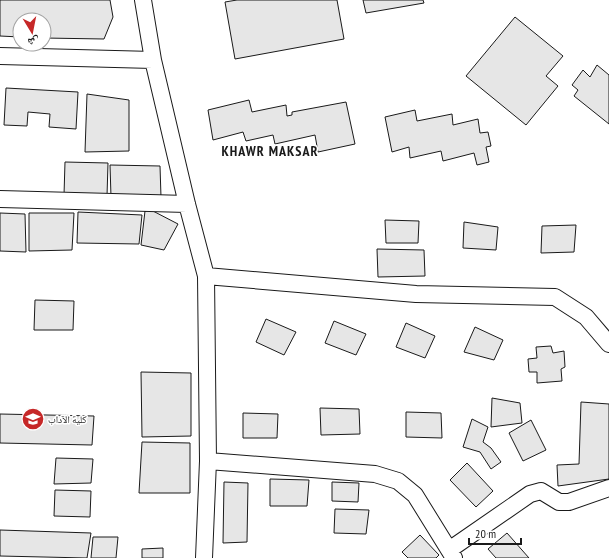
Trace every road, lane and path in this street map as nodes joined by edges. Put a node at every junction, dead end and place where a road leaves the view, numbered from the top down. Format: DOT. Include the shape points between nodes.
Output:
graph roads {
  1 [pos="143,0"];
  2 [pos="0,56"];
  3 [pos="154,60"];
  4 [pos="0,199"];
  5 [pos="187,204"];
  6 [pos="206,276"];
  7 [pos="609,344"];
  8 [pos="208,461"];
  9 [pos="609,488"];
  10 [pos="451,554"];
  11 [pos="204,558"];
  1 -- 3 [label="street"];
  2 -- 3 [label="street"];
  3 -- 5 [label="street"];
  4 -- 5 [label="street"];
  5 -- 6 [label="street"];
  6 -- 7 [label="street" via="416,294 555,297 586,317"];
  6 -- 8 [label="street"];
  8 -- 10 [label="street" via="375,474 398,481 415,495"];
  8 -- 11 [label="street"];
  9 -- 10 [label="street" via="569,502 559,502 541,491 530,494"];
}
